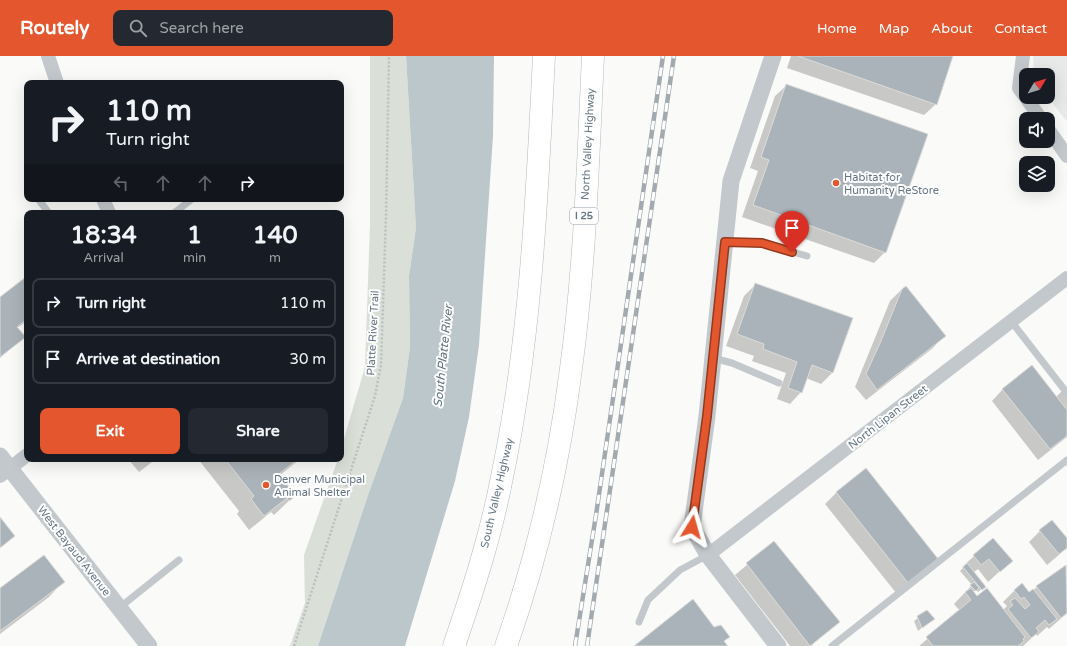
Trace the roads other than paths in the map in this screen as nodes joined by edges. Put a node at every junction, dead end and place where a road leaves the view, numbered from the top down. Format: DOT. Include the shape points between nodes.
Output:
graph roads {
  1 [pos="544,56"];
  2 [pos="593,56"];
  3 [pos="772,56"];
  4 [pos="1023,56"];
  5 [pos="50,57"];
  6 [pos="56,80"];
  7 [pos="1036,112"];
  8 [pos="1055,139"];
  9 [pos="1067,156"];
  10 [pos="40,202"];
  11 [pos="188,202"];
  12 [pos="47,210"];
  13 [pos="178,210"];
  14 [pos="725,242"];
  15 [pos="807,256"];
  16 [pos="1067,278"];
  17 [pos="1011,321"];
  18 [pos="713,358"];
  19 [pos="779,383"];
  20 [pos="1067,393"];
  21 [pos="24,456"];
  22 [pos="1067,460"];
  23 [pos="3,466"];
  24 [pos="708,555"];
  25 [pos="179,560"];
  26 [pos="119,608"];
  27 [pos="639,622"];
  28 [pos="149,646"];
  29 [pos="454,646"];
  30 [pos="506,646"];
  31 [pos="778,646"];
  32 [pos="832,646"];
  1 -- 29 [label="highway, South Valley Highway" via="532,254 513,420 499,492 479,569"];
  2 -- 30 [label="highway, North Valley Highway / I 25" via="579,295 570,376 550,494 531,568"];
  3 -- 14 [label="street" via="731,181"];
  4 -- 7 [label="street" via="1019,88"];
  5 -- 6 [label="street"];
  8 -- 9 [label="street"];
  10 -- 12 [label="lane"];
  11 -- 13 [label="lane"];
  14 -- 15 [label="lane" via="762,243"];
  14 -- 18 [label="street"];
  16 -- 17 [label="street, North Lipan Street"];
  17 -- 20 [label="lane"];
  17 -- 24 [label="street, North Lipan Street"];
  18 -- 19 [label="lane" via="732,363"];
  18 -- 24 [label="street" via="692,527"];
  21 -- 23 [label="street"];
  22 -- 32 [label="lane"];
  23 -- 26 [label="street, West Bayaud Avenue"];
  24 -- 27 [label="lane" via="680,570 648,600"];
  24 -- 31 [label="street"];
  25 -- 26 [label="lane"];
  26 -- 28 [label="street, West Bayaud Avenue"];
}
